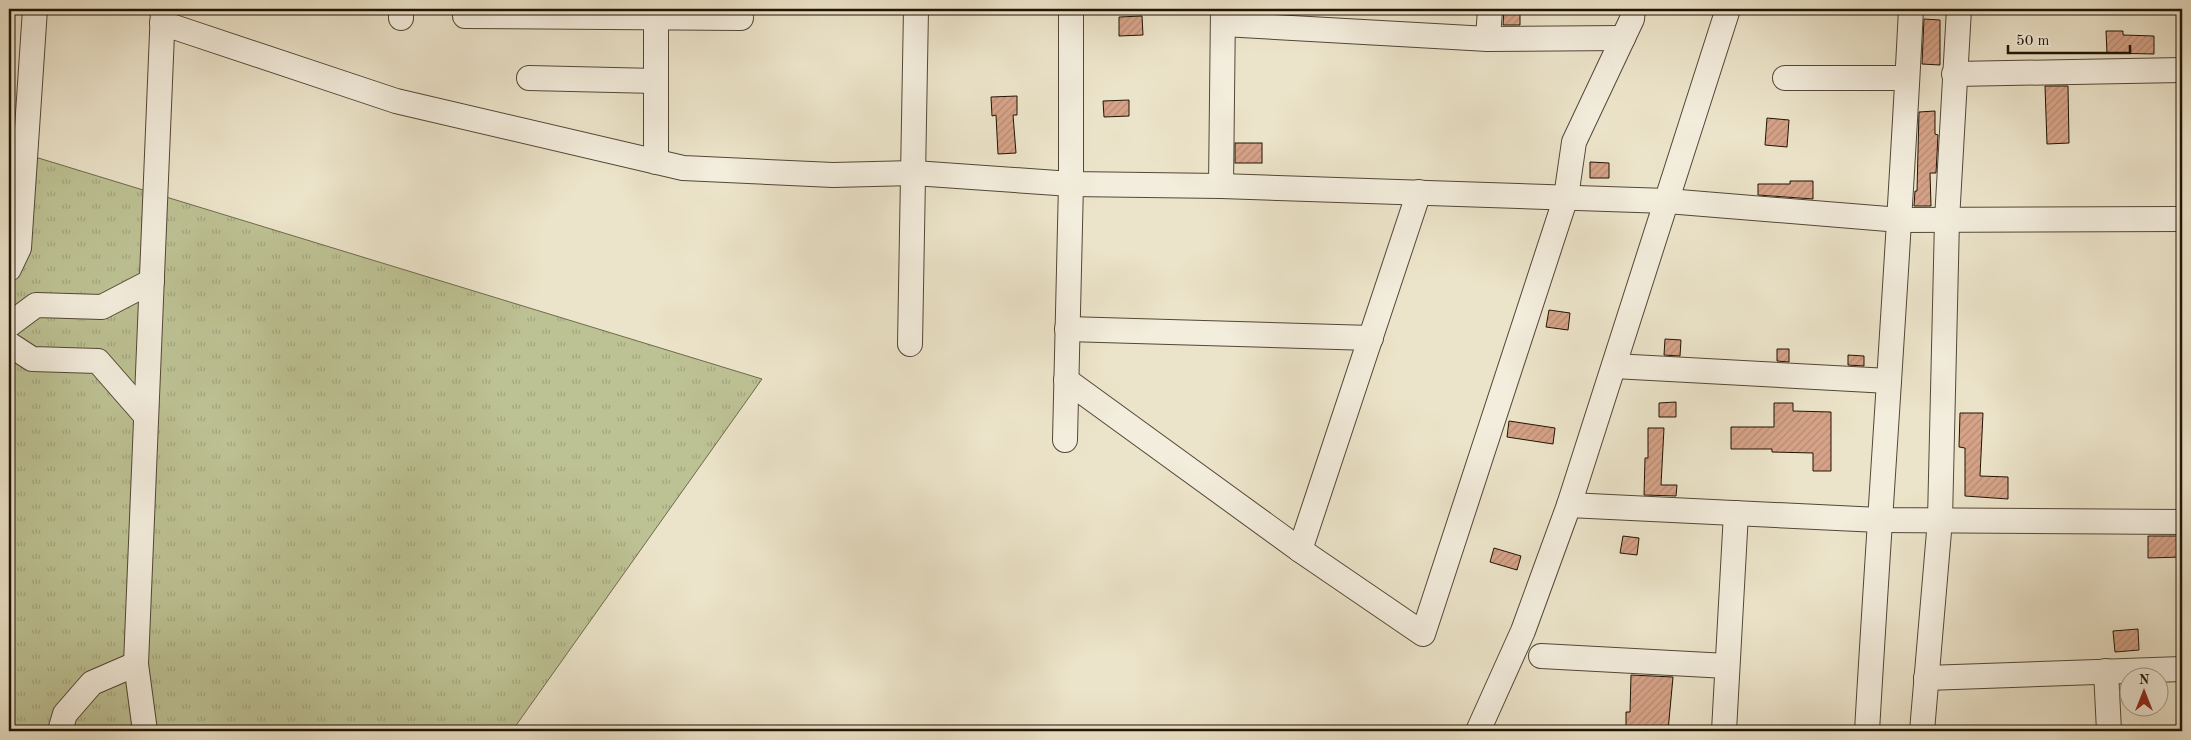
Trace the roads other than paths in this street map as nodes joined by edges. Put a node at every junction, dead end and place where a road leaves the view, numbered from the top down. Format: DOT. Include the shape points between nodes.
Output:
graph roads {
  1 [pos="35,9"];
  2 [pos="916,9"];
  3 [pos="1071,9"];
  4 [pos="1490,9"];
  5 [pos="1633,9"];
  6 [pos="1728,9"];
  7 [pos="1911,9"];
  8 [pos="1959,9"];
  9 [pos="490,12"];
  10 [pos="656,13"];
  11 [pos="162,16"];
  12 [pos="465,16"];
  13 [pos="1223,16"];
  14 [pos="742,18"];
  15 [pos="1622,38"];
  16 [pos="1488,39"];
  17 [pos="2182,70"];
  18 [pos="1954,74"];
  19 [pos="529,78"];
  20 [pos="1785,78"];
  21 [pos="1908,78"];
  22 [pos="656,81"];
  23 [pos="656,162"];
  24 [pos="914,173"];
  25 [pos="1071,184"];
  26 [pos="1221,186"];
  27 [pos="1419,192"];
  28 [pos="1566,197"];
  29 [pos="1666,201"];
  30 [pos="2182,219"];
  31 [pos="1900,220"];
  32 [pos="1947,220"];
  33 [pos="9,269"];
  34 [pos="152,281"];
  35 [pos="9,325"];
  36 [pos="1068,329"];
  37 [pos="1371,338"];
  38 [pos="9,344"];
  39 [pos="910,344"];
  40 [pos="1614,366"];
  41 [pos="1066,380"];
  42 [pos="1889,381"];
  43 [pos="146,416"];
  44 [pos="1065,440"];
  45 [pos="1569,505"];
  46 [pos="1736,513"];
  47 [pos="1879,520"];
  48 [pos="1940,520"];
  49 [pos="2182,522"];
  50 [pos="1300,550"];
  51 [pos="1541,656"];
  52 [pos="136,664"];
  53 [pos="1728,666"];
  54 [pos="2182,669"];
  55 [pos="2106,671"];
  56 [pos="1926,678"];
  57 [pos="60,731"];
  58 [pos="145,731"];
  59 [pos="1478,731"];
  60 [pos="1724,731"];
  61 [pos="1867,731"];
  62 [pos="1922,731"];
  63 [pos="2109,731"];
  1 -- 33 [label="street" via="19,248"];
  2 -- 24 [label="street"];
  3 -- 25 [label="street"];
  4 -- 16 [label="street"];
  5 -- 15 [label="street" via="1632,19"];
  6 -- 29 [label="street"];
  7 -- 21 [label="street"];
  8 -- 18 [label="street"];
  9 -- 10 [label="street"];
  9 -- 12 [label="street"];
  10 -- 14 [label="street"];
  10 -- 22 [label="street"];
  11 -- 23 [label="street" via="396,101"];
  11 -- 34 [label="street"];
  13 -- 16 [label="street"];
  13 -- 26 [label="street"];
  15 -- 16 [label="street"];
  15 -- 28 [label="street" via="1574,142"];
  17 -- 18 [label="street"];
  18 -- 32 [label="street"];
  19 -- 22 [label="street"];
  20 -- 21 [label="street"];
  21 -- 31 [label="street"];
  22 -- 23 [label="street"];
  23 -- 24 [label="street" via="684,168 823,175"];
  24 -- 25 [label="street"];
  24 -- 39 [label="street"];
  25 -- 26 [label="street"];
  25 -- 36 [label="street"];
  26 -- 27 [label="street"];
  27 -- 28 [label="street"];
  27 -- 37 [label="street"];
  28 -- 29 [label="street"];
  28 -- 50 [label="street" via="1423,634"];
  29 -- 31 [label="street"];
  29 -- 40 [label="street"];
  30 -- 32 [label="street"];
  31 -- 32 [label="street"];
  31 -- 42 [label="street"];
  32 -- 48 [label="street"];
  34 -- 35 [label="street" via="102,307 36,306"];
  34 -- 43 [label="street"];
  36 -- 37 [label="street"];
  36 -- 41 [label="street"];
  37 -- 50 [label="street"];
  38 -- 43 [label="street" via="32,359 98,361"];
  40 -- 42 [label="street"];
  40 -- 45 [label="street"];
  41 -- 44 [label="street"];
  41 -- 50 [label="street"];
  42 -- 47 [label="street"];
  43 -- 52 [label="street"];
  45 -- 46 [label="street"];
  45 -- 59 [label="street" via="1523,631"];
  46 -- 47 [label="street"];
  46 -- 53 [label="street"];
  47 -- 48 [label="street"];
  47 -- 61 [label="street"];
  48 -- 49 [label="street"];
  48 -- 56 [label="street"];
  51 -- 53 [label="street"];
  52 -- 57 [label="street" via="92,683 65,714"];
  52 -- 58 [label="street"];
  53 -- 60 [label="street"];
  54 -- 55 [label="street"];
  55 -- 56 [label="street"];
  55 -- 63 [label="street"];
  56 -- 62 [label="street"];
}
